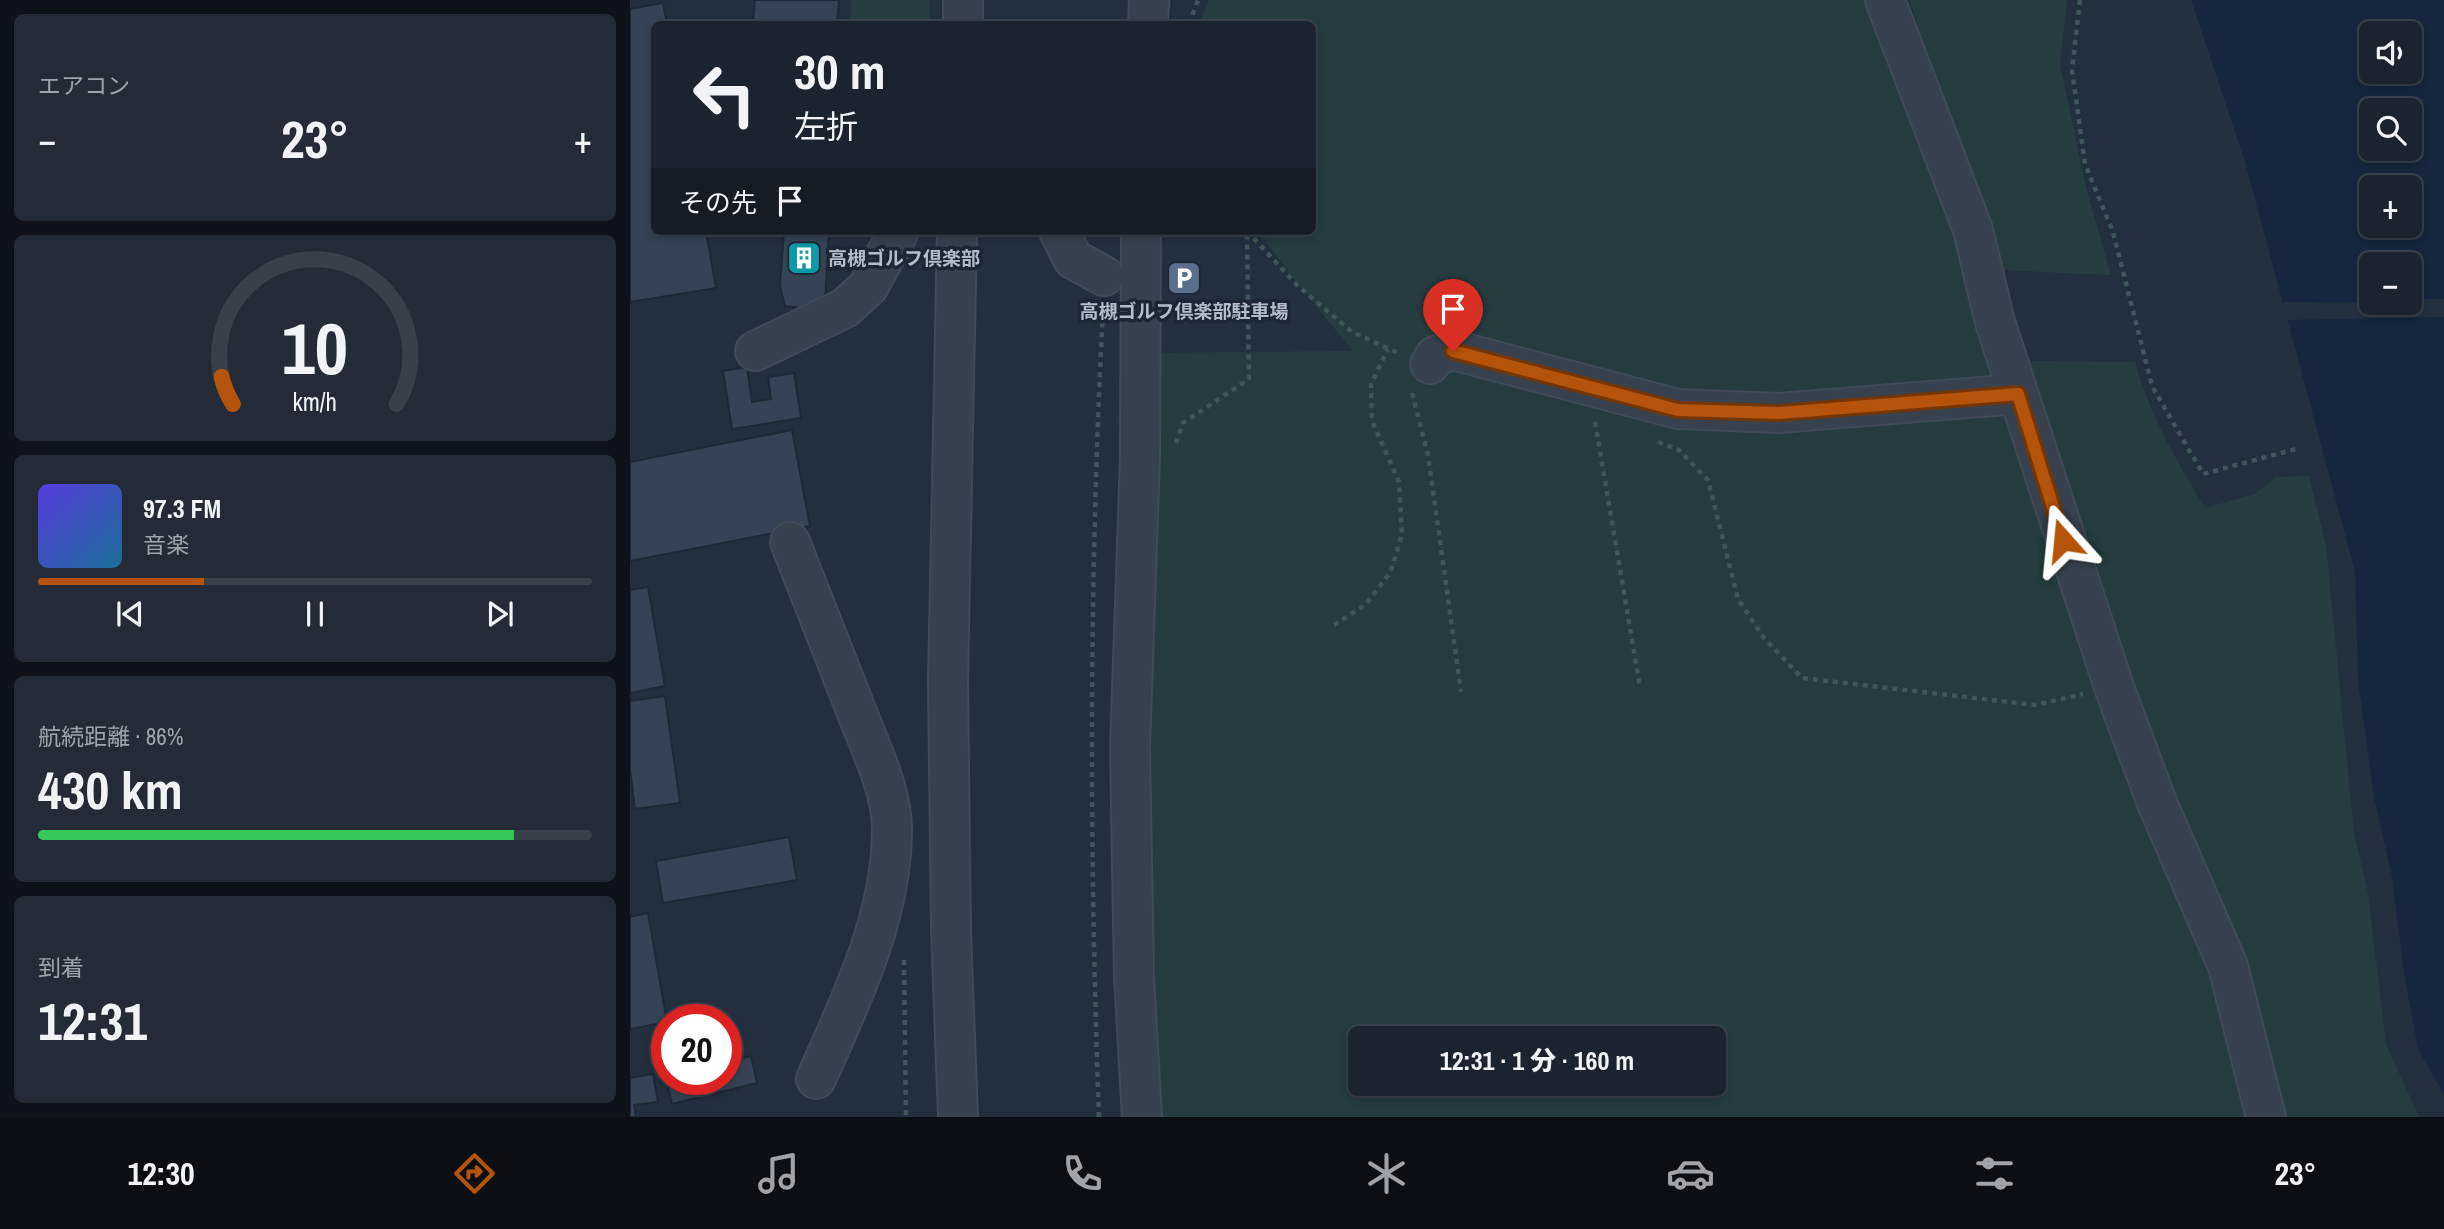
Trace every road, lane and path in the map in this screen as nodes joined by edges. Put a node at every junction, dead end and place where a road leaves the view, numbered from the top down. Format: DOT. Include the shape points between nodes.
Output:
graph roads {
  1 [pos="963,0"];
  2 [pos="1149,0"];
  3 [pos="1198,0"];
  4 [pos="1885,0"];
  5 [pos="2080,0"];
  6 [pos="962,21"];
  7 [pos="1147,21"];
  8 [pos="1190,21"];
  9 [pos="897,235"];
  10 [pos="957,235"];
  11 [pos="1061,235"];
  12 [pos="1141,235"];
  13 [pos="1247,235"];
  14 [pos="1250,235"];
  15 [pos="1104,276"];
  16 [pos="1388,349"];
  17 [pos="754,352"];
  18 [pos="1412,371"];
  19 [pos="2018,394"];
  20 [pos="1606,422"];
  21 [pos="1655,440"];
  22 [pos="1175,445"];
  23 [pos="2296,449"];
  24 [pos="790,542"];
  25 [pos="1334,625"];
  26 [pos="1640,687"];
  27 [pos="2114,687"];
  28 [pos="1461,692"];
  29 [pos="951,828"];
  30 [pos="893,829"];
  31 [pos="904,947"];
  32 [pos="816,1079"];
  33 [pos="906,1117"];
  34 [pos="958,1117"];
  35 [pos="1142,1117"];
  36 [pos="2266,1117"];
  1 -- 6 [label="street"];
  2 -- 7 [label="street"];
  3 -- 8 [label="path"];
  4 -- 19 [label="street" via="1973,230"];
  5 -- 23 [label="path" via="2072,70 2085,164 2113,232 2152,386 2203,474"];
  9 -- 17 [label="street" via="868,287 845,308"];
  10 -- 29 [label="street" via="948,681"];
  11 -- 15 [label="street" via="1073,259"];
  12 -- 35 [label="street" via="1140,457 1130,748"];
  13 -- 22 [label="path" via="1249,379 1183,423"];
  14 -- 16 [label="path" via="1297,285 1352,332"];
  16 -- 18 [label="path"];
  16 -- 18 [label="path"];
  16 -- 25 [label="path" via="1371,384 1373,421 1399,482 1402,535 1390,573 1364,605"];
  18 -- 19 [label="street" via="1434,356 1453,351 1678,410 1779,413"];
  18 -- 28 [label="path"];
  19 -- 27 [label="street"];
  20 -- 26 [label="path" via="1594,417"];
  21 -- 27 [label="path" via="1679,450 1708,480 1738,599 1764,638 1802,678 2035,705"];
  24 -- 30 [label="street" via="868,742 889,802"];
  27 -- 36 [label="street" via="2157,803 2228,967"];
  29 -- 30 [label="street"];
  29 -- 34 [label="street"];
  30 -- 32 [label="street" via="887,891 855,990"];
  31 -- 33 [label="path"];
}
